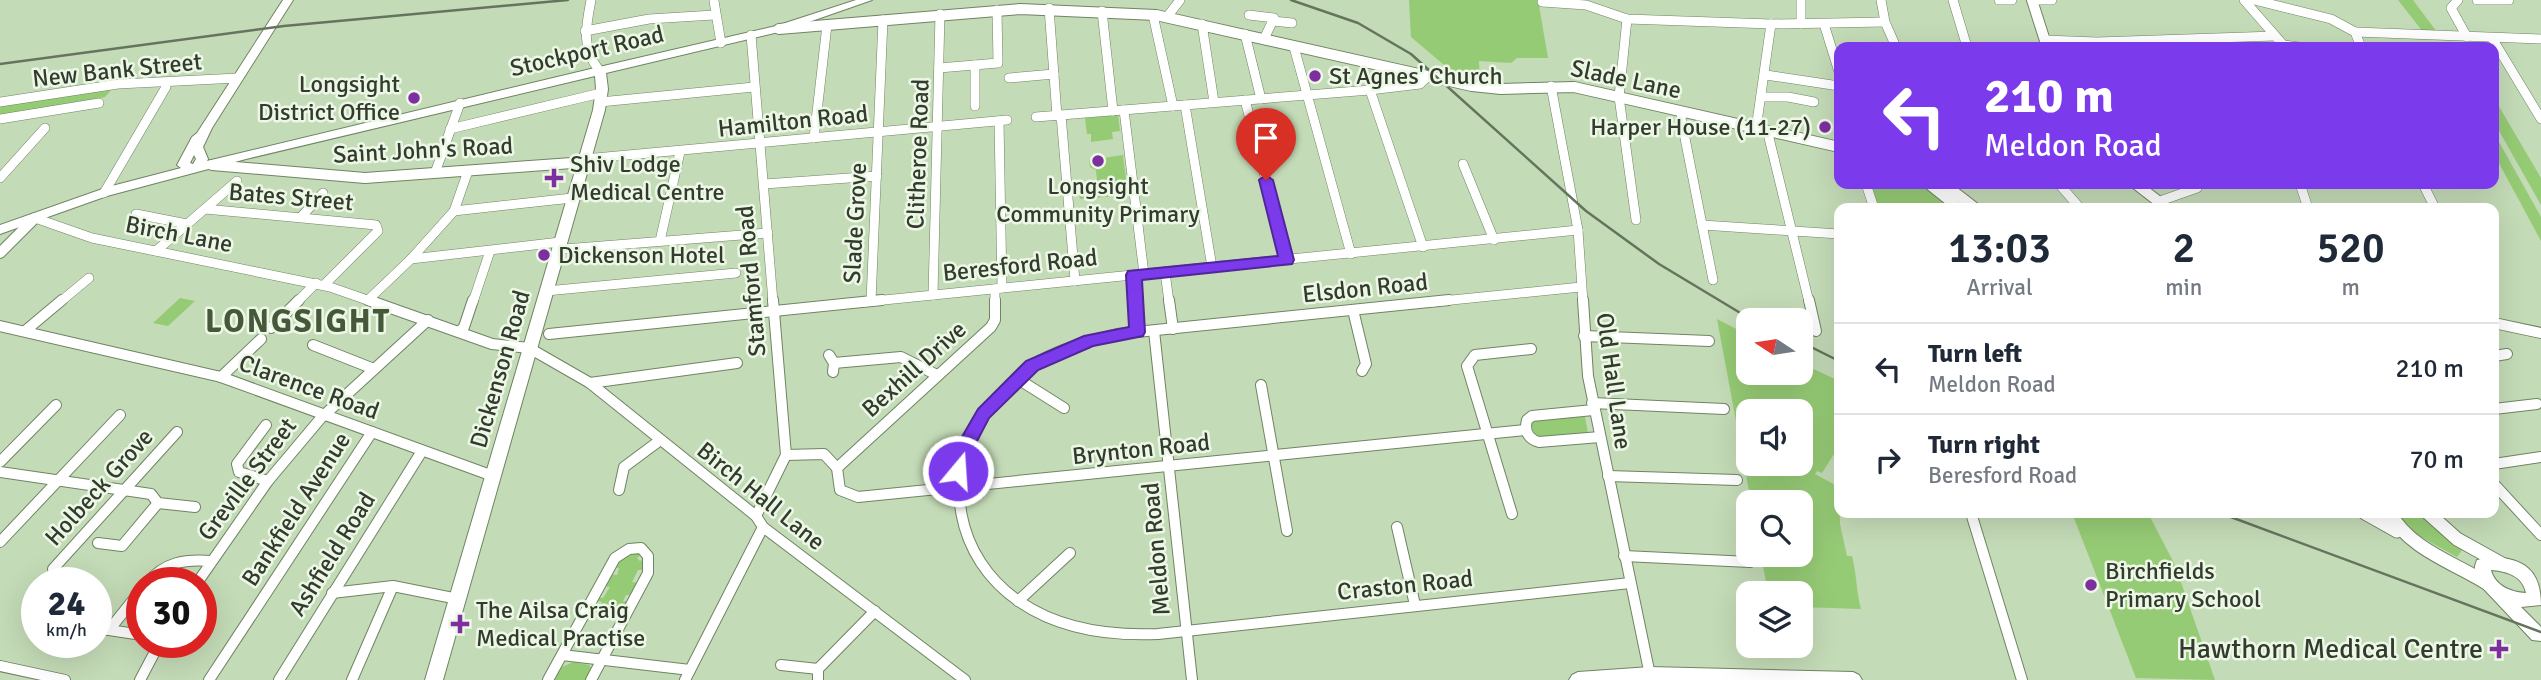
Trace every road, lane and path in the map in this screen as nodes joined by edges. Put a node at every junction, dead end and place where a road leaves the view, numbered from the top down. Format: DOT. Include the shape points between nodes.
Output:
graph roads {
  1 [pos="288,0"];
  2 [pos="591,0"];
  3 [pos="867,0"];
  4 [pos="1180,0"];
  5 [pos="1801,0"];
  6 [pos="1881,0"];
  7 [pos="1953,0"];
  8 [pos="1998,0"];
  9 [pos="2012,0"];
  10 [pos="2032,0"];
  11 [pos="2052,0"];
  12 [pos="2244,0"];
  13 [pos="2254,0"];
  14 [pos="2458,0"];
  15 [pos="2477,0"];
  16 [pos="2509,0"];
  17 [pos="714,1"];
  18 [pos="1542,2"];
  19 [pos="1049,8"];
  20 [pos="997,10"];
  21 [pos="1102,11"];
  22 [pos="940,14"];
  23 [pos="715,15"];
  24 [pos="1153,15"];
  25 [pos="1249,15"];
  26 [pos="1167,17"];
  27 [pos="1627,19"];
  28 [pos="883,20"];
  29 [pos="823,21"];
  30 [pos="1273,21"];
  31 [pos="1885,22"];
  32 [pos="1292,23"];
  33 [pos="1202,24"];
  34 [pos="1770,24"];
  35 [pos="1801,24"];
  36 [pos="1824,24"];
  37 [pos="585,31"];
  38 [pos="2356,32"];
  39 [pos="1245,34"];
  40 [pos="751,35"];
  41 [pos="2275,36"];
  42 [pos="2467,37"];
  43 [pos="2217,38"];
  44 [pos="2492,38"];
  45 [pos="1264,39"];
  46 [pos="2541,39"];
  47 [pos="1894,42"];
  48 [pos="1966,42"];
  49 [pos="2046,42"];
  50 [pos="2182,42"];
  51 [pos="2220,42"];
  52 [pos="2280,42"];
  53 [pos="2358,42"];
  54 [pos="2494,42"];
  55 [pos="721,43"];
  56 [pos="1294,47"];
  57 [pos="2499,50"];
  58 [pos="1834,56"];
  59 [pos="975,65"];
  60 [pos="939,68"];
  61 [pos="599,70"];
  62 [pos="1054,74"];
  63 [pos="1766,75"];
  64 [pos="238,78"];
  65 [pos="1009,78"];
  66 [pos="1427,78"];
  67 [pos="1834,85"];
  68 [pos="1551,86"];
  69 [pos="166,87"];
  70 [pos="754,87"];
  71 [pos="1370,90"];
  72 [pos="1306,95"];
  73 [pos="600,97"];
  74 [pos="1619,97"];
  75 [pos="1762,97"];
  76 [pos="1261,99"];
  77 [pos="1245,100"];
  78 [pos="0,102"];
  79 [pos="1214,102"];
  80 [pos="1814,102"];
  81 [pos="99,103"];
  82 [pos="460,103"];
  83 [pos="1185,104"];
  84 [pos="975,106"];
  85 [pos="1173,106"];
  86 [pos="1124,110"];
  87 [pos="1113,111"];
  88 [pos="1683,112"];
  89 [pos="1059,115"];
  90 [pos="1036,117"];
  91 [pos="0,119"];
  92 [pos="2541,119"];
  93 [pos="1003,121"];
  94 [pos="938,126"];
  95 [pos="45,128"];
  96 [pos="206,128"];
  97 [pos="1756,129"];
  98 [pos="450,130"];
  99 [pos="879,132"];
  100 [pos="1770,132"];
  101 [pos="814,138"];
  102 [pos="758,142"];
  103 [pos="1834,147"];
  104 [pos="680,152"];
  105 [pos="584,159"];
  106 [pos="204,163"];
  107 [pos="551,164"];
  108 [pos="1463,164"];
  109 [pos="536,166"];
  110 [pos="468,171"];
  111 [pos="435,173"];
  112 [pos="877,176"];
  113 [pos="0,178"];
  114 [pos="237,181"];
  115 [pos="764,184"];
  116 [pos="1936,189"];
  117 [pos="1950,189"];
  118 [pos="2063,189"];
  119 [pos="2142,189"];
  120 [pos="2195,189"];
  121 [pos="573,192"];
  122 [pos="104,193"];
  123 [pos="323,193"];
  124 [pos="1953,203"];
  125 [pos="1969,203"];
  126 [pos="2076,203"];
  127 [pos="2160,203"];
  128 [pos="2167,203"];
  129 [pos="205,209"];
  130 [pos="454,211"];
  131 [pos="136,214"];
  132 [pos="301,217"];
  133 [pos="35,218"];
  134 [pos="1636,220"];
  135 [pos="187,224"];
  136 [pos="1702,225"];
  137 [pos="5,228"];
  138 [pos="1578,230"];
  139 [pos="1792,231"];
  140 [pos="768,233"];
  141 [pos="1834,234"];
  142 [pos="1494,240"];
  143 [pos="660,241"];
  144 [pos="560,242"];
  145 [pos="1423,247"];
  146 [pos="156,251"];
  147 [pos="490,251"];
  148 [pos="0,252"];
  149 [pos="1351,254"];
  150 [pos="411,259"];
  151 [pos="1287,260"];
  152 [pos="1212,267"];
  153 [pos="1165,272"];
  154 [pos="736,273"];
  155 [pos="1139,275"];
  156 [pos="89,278"];
  157 [pos="1713,280"];
  158 [pos="1075,281"];
  159 [pos="320,284"];
  160 [pos="1581,286"];
  161 [pos="998,289"];
  162 [pos="546,291"];
  163 [pos="933,295"];
  164 [pos="368,300"];
  165 [pos="871,301"];
  166 [pos="774,310"];
  167 [pos="1353,310"];
  168 [pos="428,320"];
  169 [pos="2499,324"];
  170 [pos="0,326"];
  171 [pos="271,328"];
  172 [pos="1173,329"];
  173 [pos="25,331"];
  174 [pos="460,331"];
  175 [pos="1154,331"];
  176 [pos="1816,331"];
  177 [pos="1138,332"];
  178 [pos="2541,333"];
  179 [pos="549,334"];
  180 [pos="1584,336"];
  181 [pos="261,339"];
  182 [pos="1709,341"];
  183 [pos="313,345"];
  184 [pos="530,348"];
  185 [pos="1531,349"];
  186 [pos="2507,354"];
  187 [pos="2499,355"];
  188 [pos="737,363"];
  189 [pos="832,363"];
  190 [pos="374,369"];
  191 [pos="1362,371"];
  192 [pos="937,375"];
  193 [pos="221,377"];
  194 [pos="1018,379"];
  195 [pos="590,383"];
  196 [pos="1261,385"];
  197 [pos="2538,404"];
  198 [pos="56,405"];
  199 [pos="1593,407"];
  200 [pos="1064,408"];
  201 [pos="2499,408"];
  202 [pos="1724,409"];
  203 [pos="120,415"];
  204 [pos="324,415"];
  205 [pos="267,425"];
  206 [pos="1525,430"];
  207 [pos="177,432"];
  208 [pos="372,432"];
  209 [pos="1488,434"];
  210 [pos="1600,437"];
  211 [pos="659,440"];
  212 [pos="422,451"];
  213 [pos="786,455"];
  214 [pos="1274,457"];
  215 [pos="2541,457"];
  216 [pos="0,462"];
  217 [pos="2499,463"];
  218 [pos="837,468"];
  219 [pos="1169,468"];
  220 [pos="0,472"];
  221 [pos="493,476"];
  222 [pos="1608,476"];
  223 [pos="1737,480"];
  224 [pos="58,481"];
  225 [pos="268,481"];
  226 [pos="957,489"];
  227 [pos="2499,489"];
  228 [pos="619,490"];
  229 [pos="124,491"];
  230 [pos="158,503"];
  231 [pos="195,507"];
  232 [pos="1512,514"];
  233 [pos="1973,518"];
  234 [pos="2374,518"];
  235 [pos="2392,518"];
  236 [pos="2435,518"];
  237 [pos="759,521"];
  238 [pos="2536,523"];
  239 [pos="1397,527"];
  240 [pos="1287,531"];
  241 [pos="2541,535"];
  242 [pos="2413,540"];
  243 [pos="0,542"];
  244 [pos="98,543"];
  245 [pos="1070,552"];
  246 [pos="1624,556"];
  247 [pos="211,561"];
  248 [pos="1736,561"];
  249 [pos="2502,564"];
  250 [pos="55,567"];
  251 [pos="163,567"];
  252 [pos="207,567"];
  253 [pos="2522,573"];
  254 [pos="2541,580"];
  255 [pos="1630,583"];
  256 [pos="393,586"];
  257 [pos="2491,587"];
  258 [pos="331,593"];
  259 [pos="2536,598"];
  260 [pos="458,599"];
  261 [pos="1018,601"];
  262 [pos="126,605"];
  263 [pos="1415,605"];
  264 [pos="875,611"];
  265 [pos="112,620"];
  266 [pos="1185,631"];
  267 [pos="2539,637"];
  268 [pos="562,655"];
  269 [pos="152,658"];
  270 [pos="601,661"];
  271 [pos="781,665"];
  272 [pos="0,666"];
  273 [pos="688,675"];
  274 [pos="818,675"];
  275 [pos="1650,678"];
  276 [pos="61,680"];
  277 [pos="140,680"];
  278 [pos="209,680"];
  279 [pos="279,680"];
  280 [pos="352,680"];
  281 [pos="434,680"];
  282 [pos="548,680"];
  283 [pos="591,680"];
  284 [pos="965,680"];
  285 [pos="1192,680"];
  286 [pos="1578,680"];
  287 [pos="1853,680"];
  288 [pos="2022,680"];
  1 -- 64 [label="highway"];
  2 -- 37 [label="street"];
  3 -- 29 [label="highway, Stockport Road"];
  4 -- 26 [label="street"];
  5 -- 35 [label="street"];
  6 -- 31 [label="street"];
  7 -- 48 [label="street"];
  8 -- 9 [label="street"];
  10 -- 11 [label="street"];
  10 -- 49 [label="main road"];
  12 -- 41 [label="street"];
  13 -- 38 [label="street" via="2326,15"];
  14 -- 42 [label="street" via="2451,8"];
  15 -- 16 [label="street"];
  17 -- 23 [label="street"];
  18 -- 27 [label="street" via="1586,5"];
  19 -- 20 [label="main road, Slade Lane"];
  19 -- 21 [label="main road, Slade Lane"];
  19 -- 62 [label="street"];
  20 -- 22 [label="main road, Slade Lane"];
  20 -- 59 [label="street" via="999,63"];
  21 -- 24 [label="main road, Slade Lane"];
  21 -- 87 [label="street"];
  22 -- 28 [label="main road, Slade Lane"];
  22 -- 60 [label="street, Clitheroe Road"];
  23 -- 37 [label="street" via="649,19"];
  23 -- 55 [label="street"];
  24 -- 26 [label="main road, Slade Lane"];
  24 -- 85 [label="street"];
  25 -- 30 [label="street"];
  26 -- 33 [label="main road, Slade Lane"];
  27 -- 34 [label="street"];
  27 -- 74 [label="street"];
  28 -- 29 [label="main road, Slade Lane"];
  28 -- 99 [label="street, Slade Grove"];
  29 -- 40 [label="highway, Stockport Road"];
  29 -- 101 [label="street"];
  30 -- 32 [label="street"];
  30 -- 45 [label="street"];
  31 -- 36 [label="street"];
  31 -- 47 [label="street"];
  33 -- 39 [label="main road, Slade Lane"];
  33 -- 79 [label="street"];
  34 -- 35 [label="street"];
  34 -- 63 [label="street"];
  35 -- 36 [label="street"];
  36 -- 58 [label="street"];
  37 -- 61 [label="street" via="585,48"];
  38 -- 42 [label="street"];
  38 -- 53 [label="street"];
  39 -- 45 [label="main road, Slade Lane"];
  39 -- 76 [label="street"];
  40 -- 55 [label="highway, Stockport Road"];
  40 -- 70 [label="street, Stamford Road"];
  41 -- 43 [label="street"];
  41 -- 52 [label="street"];
  42 -- 44 [label="street"];
  43 -- 50 [label="street"];
  43 -- 51 [label="street"];
  44 -- 46 [label="street"];
  44 -- 54 [label="street"];
  45 -- 56 [label="main road, Slade Lane"];
  55 -- 61 [label="highway, Stockport Road"];
  56 -- 66 [label="main road, Slade Lane"];
  56 -- 72 [label="street"];
  57 -- 92 [label="street"];
  59 -- 60 [label="street"];
  59 -- 84 [label="street"];
  60 -- 94 [label="street, Clitheroe Road"];
  61 -- 73 [label="highway, Dickenson Road" via="603,79"];
  61 -- 82 [label="highway, Stockport Road"];
  62 -- 65 [label="street"];
  62 -- 89 [label="street"];
  63 -- 67 [label="street"];
  63 -- 75 [label="street"];
  64 -- 78 [label="street, New Bank Street" via="118,84"];
  64 -- 96 [label="highway"];
  66 -- 68 [label="main road, Slade Lane" via="1485,88"];
  66 -- 71 [label="street" via="1420,84"];
  68 -- 74 [label="main road, Slade Lane"];
  68 -- 138 [label="street, Old Hall Lane"];
  69 -- 122 [label="street"];
  70 -- 73 [label="street"];
  70 -- 102 [label="street, Stamford Road"];
  71 -- 72 [label="street"];
  71 -- 145 [label="street"];
  72 -- 76 [label="street"];
  72 -- 149 [label="street"];
  73 -- 98 [label="street"];
  73 -- 105 [label="highway, Dickenson Road"];
  74 -- 88 [label="main road, Slade Lane"];
  74 -- 134 [label="street"];
  75 -- 80 [label="street"];
  75 -- 97 [label="street"];
  76 -- 77 [label="street"];
  77 -- 79 [label="street"];
  77 -- 151 [label="street"];
  79 -- 83 [label="street"];
  81 -- 91 [label="street"];
  82 -- 98 [label="street"];
  82 -- 106 [label="highway, Stockport Road"];
  83 -- 85 [label="street"];
  83 -- 152 [label="street"];
  85 -- 86 [label="street"];
  86 -- 87 [label="street"];
  86 -- 155 [label="street"];
  87 -- 89 [label="street"];
  88 -- 97 [label="main road, Slade Lane"];
  88 -- 136 [label="street"];
  89 -- 90 [label="street"];
  89 -- 158 [label="street"];
  93 -- 94 [label="street, Hamilton Road"];
  93 -- 161 [label="street, Bexhill Drive"];
  94 -- 99 [label="street, Hamilton Road"];
  94 -- 163 [label="street, Clitheroe Road"];
  95 -- 113 [label="street"];
  96 -- 106 [label="highway" via="197,147"];
  96 -- 106 [label="highway" via="190,148"];
  97 -- 100 [label="main road, Slade Lane"];
  98 -- 111 [label="street"];
  99 -- 101 [label="street, Hamilton Road"];
  99 -- 112 [label="street, Slade Grove"];
  100 -- 103 [label="main road, Slade Lane"];
  100 -- 139 [label="street"];
  101 -- 102 [label="street, Hamilton Road"];
  102 -- 104 [label="street, Hamilton Road"];
  102 -- 115 [label="street, Stamford Road"];
  104 -- 105 [label="street, Hamilton Road"];
  104 -- 143 [label="street"];
  105 -- 107 [label="main road, Saint John's Road"];
  105 -- 109 [label="main road"];
  105 -- 121 [label="highway, Dickenson Road"];
  106 -- 111 [label="main road, Saint John's Road" via="365,178"];
  106 -- 122 [label="highway, Stockport Road"];
  107 -- 109 [label="main road, Saint John's Road"];
  107 -- 121 [label="main road" via="570,171"];
  108 -- 142 [label="street"];
  109 -- 110 [label="main road, Saint John's Road"];
  110 -- 111 [label="main road, Saint John's Road"];
  110 -- 130 [label="street"];
  112 -- 115 [label="street"];
  112 -- 165 [label="street, Slade Grove"];
  114 -- 129 [label="street"];
  115 -- 140 [label="street, Stamford Road"];
  116 -- 124 [label="main road"];
  117 -- 125 [label="main road"];
  118 -- 126 [label="street"];
  119 -- 127 [label="main road"];
  120 -- 128 [label="street"];
  121 -- 130 [label="street"];
  121 -- 144 [label="highway, Dickenson Road"];
  122 -- 133 [label="highway, Stockport Road"];
  123 -- 132 [label="street"];
  129 -- 132 [label="street, Bates Street"];
  129 -- 135 [label="street"];
  130 -- 150 [label="street"];
  131 -- 135 [label="street"];
  132 -- 159 [label="street, Bates Street" via="376,225 378,231"];
  133 -- 137 [label="highway, Stockport Road"];
  133 -- 146 [label="street, Birch Lane" via="92,238"];
  133 -- 148 [label="main road"];
  135 -- 146 [label="street"];
  136 -- 139 [label="street"];
  136 -- 157 [label="street"];
  137 -- 148 [label="main road" via="9,235"];
  138 -- 142 [label="street, Beresford Road"];
  138 -- 160 [label="street, Old Hall Lane"];
  139 -- 141 [label="street"];
  139 -- 176 [label="street"];
  140 -- 143 [label="street"];
  140 -- 166 [label="street, Stamford Road"];
  142 -- 145 [label="street, Beresford Road"];
  143 -- 144 [label="street" via="564,249"];
  144 -- 147 [label="street"];
  144 -- 162 [label="highway, Dickenson Road"];
  145 -- 149 [label="street, Beresford Road"];
  146 -- 159 [label="street, Birch Lane"];
  147 -- 150 [label="street"];
  147 -- 174 [label="street"];
  149 -- 151 [label="street, Beresford Road"];
  150 -- 164 [label="street"];
  151 -- 152 [label="street, Beresford Road"];
  152 -- 153 [label="street, Beresford Road"];
  153 -- 155 [label="street, Beresford Road"];
  153 -- 172 [label="street"];
  154 -- 162 [label="street"];
  155 -- 158 [label="street, Beresford Road"];
  155 -- 177 [label="street"];
  156 -- 173 [label="street"];
  158 -- 161 [label="street, Beresford Road"];
  159 -- 164 [label="street, Birch Lane"];
  159 -- 171 [label="street"];
  160 -- 167 [label="street, Elsdon Road"];
  160 -- 180 [label="street, Old Hall Lane"];
  161 -- 163 [label="street, Beresford Road"];
  161 -- 192 [label="street, Bexhill Drive" via="995,323"];
  162 -- 184 [label="highway, Dickenson Road"];
  163 -- 165 [label="street, Beresford Road"];
  164 -- 168 [label="street, Birch Lane"];
  165 -- 166 [label="street, Beresford Road"];
  166 -- 179 [label="street, Beresford Road"];
  166 -- 213 [label="street, Stamford Road"];
  167 -- 172 [label="street, Elsdon Road"];
  167 -- 191 [label="street" via="1366,364"];
  168 -- 174 [label="street, Birch Lane"];
  168 -- 190 [label="street, Greville Street"];
  169 -- 178 [label="street"];
  170 -- 173 [label="street, Clarence Road"];
  172 -- 175 [label="street, Elsdon Road"];
  173 -- 193 [label="street, Clarence Road"];
  174 -- 184 [label="street, Birch Lane" via="499,346"];
  175 -- 177 [label="street, Elsdon Road"];
  175 -- 219 [label="street, Meldon Road"];
  177 -- 194 [label="street, Elsdon Road" via="1070,347 1032,366"];
  180 -- 182 [label="street"];
  180 -- 199 [label="street, Old Hall Lane"];
  181 -- 193 [label="street"];
  183 -- 190 [label="street"];
  184 -- 195 [label="street, Birch Hall Lane"];
  184 -- 221 [label="highway, Dickenson Road"];
  185 -- 209 [label="street" via="1475,355 1468,362"];
  186 -- 187 [label="street"];
  188 -- 195 [label="street"];
  189 -- 192 [label="street" via="901,357"];
  190 -- 204 [label="street, Greville Street"];
  192 -- 218 [label="street, Bexhill Drive"];
  193 -- 204 [label="street, Clarence Road"];
  194 -- 200 [label="street"];
  194 -- 226 [label="street, Elsdon Road" via="974,428 962,457"];
  195 -- 211 [label="street, Birch Hall Lane"];
  196 -- 214 [label="street"];
  197 -- 201 [label="street"];
  198 -- 216 [label="street"];
  199 -- 202 [label="street"];
  199 -- 206 [label="street, Brynton Road" via="1532,416"];
  199 -- 210 [label="street, Old Hall Lane"];
  203 -- 224 [label="street"];
  204 -- 208 [label="street, Clarence Road"];
  204 -- 225 [label="street, Greville Street"];
  205 -- 225 [label="street" via="252,438 237,464 239,472"];
  206 -- 209 [label="street, Brynton Road"];
  206 -- 210 [label="street, Brynton Road" via="1539,442"];
  207 -- 229 [label="street, Holbeck Grove"];
  208 -- 212 [label="street, Clarence Road"];
  208 -- 278 [label="street, Bankfield Avenue"];
  209 -- 214 [label="street, Brynton Road"];
  209 -- 232 [label="street"];
  210 -- 222 [label="street, Old Hall Lane"];
  211 -- 228 [label="street" via="624,467"];
  211 -- 237 [label="street, Birch Hall Lane"];
  212 -- 221 [label="street, Clarence Road"];
  212 -- 258 [label="street, Ashfield Road"];
  213 -- 218 [label="street" via="824,454"];
  213 -- 237 [label="street"];
  214 -- 219 [label="street, Brynton Road"];
  214 -- 240 [label="street"];
  215 -- 217 [label="street"];
  218 -- 226 [label="street, Brynton Road" via="840,490 858,497"];
  219 -- 226 [label="street, Brynton Road"];
  219 -- 266 [label="street, Meldon Road"];
  220 -- 224 [label="street"];
  221 -- 260 [label="highway, Dickenson Road"];
  222 -- 223 [label="street"];
  222 -- 246 [label="street, Old Hall Lane"];
  224 -- 229 [label="street"];
  224 -- 243 [label="street"];
  225 -- 247 [label="street, Greville Street"];
  226 -- 261 [label="street, Craston Road" via="958,511 970,549 988,575"];
  227 -- 238 [label="street"];
  229 -- 230 [label="street" via="151,494"];
  229 -- 250 [label="street, Holbeck Grove"];
  230 -- 231 [label="street"];
  230 -- 244 [label="street" via="126,546"];
  233 -- 288 [label="street"];
  234 -- 242 [label="main road"];
  235 -- 242 [label="main road"];
  236 -- 249 [label="main road" via="2457,539"];
  237 -- 264 [label="street, Birch Hall Lane"];
  237 -- 273 [label="street"];
  238 -- 241 [label="street"];
  239 -- 263 [label="street"];
  242 -- 257 [label="main road"];
  245 -- 261 [label="street"];
  246 -- 248 [label="street"];
  246 -- 255 [label="street, Old Hall Lane"];
  247 -- 251 [label="street" via="187,559"];
  247 -- 252 [label="street, Greville Street"];
  249 -- 253 [label="highway"];
  249 -- 257 [label="highway" via="2482,567"];
  253 -- 254 [label="highway"];
  253 -- 259 [label="highway" via="2533,585"];
  255 -- 263 [label="street, Craston Road"];
  255 -- 275 [label="street, Old Hall Lane"];
  256 -- 258 [label="street"];
  256 -- 260 [label="street"];
  256 -- 280 [label="street"];
  257 -- 259 [label="highway" via="2517,599"];
  257 -- 267 [label="highway"];
  258 -- 279 [label="street, Ashfield Road"];
  259 -- 267 [label="highway" via="2528,605 2528,614"];
  260 -- 281 [label="highway, Dickenson Road"];
  261 -- 266 [label="street, Craston Road" via="1056,621 1096,631 1139,635"];
  262 -- 265 [label="street"];
  263 -- 266 [label="street, Craston Road"];
  264 -- 274 [label="street"];
  264 -- 284 [label="street, Birch Hall Lane"];
  266 -- 285 [label="street, Meldon Road"];
  268 -- 270 [label="street"];
  268 -- 270 [label="street" via="614,558 622,551 643,548 648,552 648,573"];
  268 -- 282 [label="street"];
  269 -- 277 [label="street"];
  270 -- 273 [label="street"];
  270 -- 283 [label="street"];
  271 -- 274 [label="street"];
  272 -- 276 [label="street"];
  275 -- 286 [label="highway"];
  275 -- 287 [label="highway"];
}
